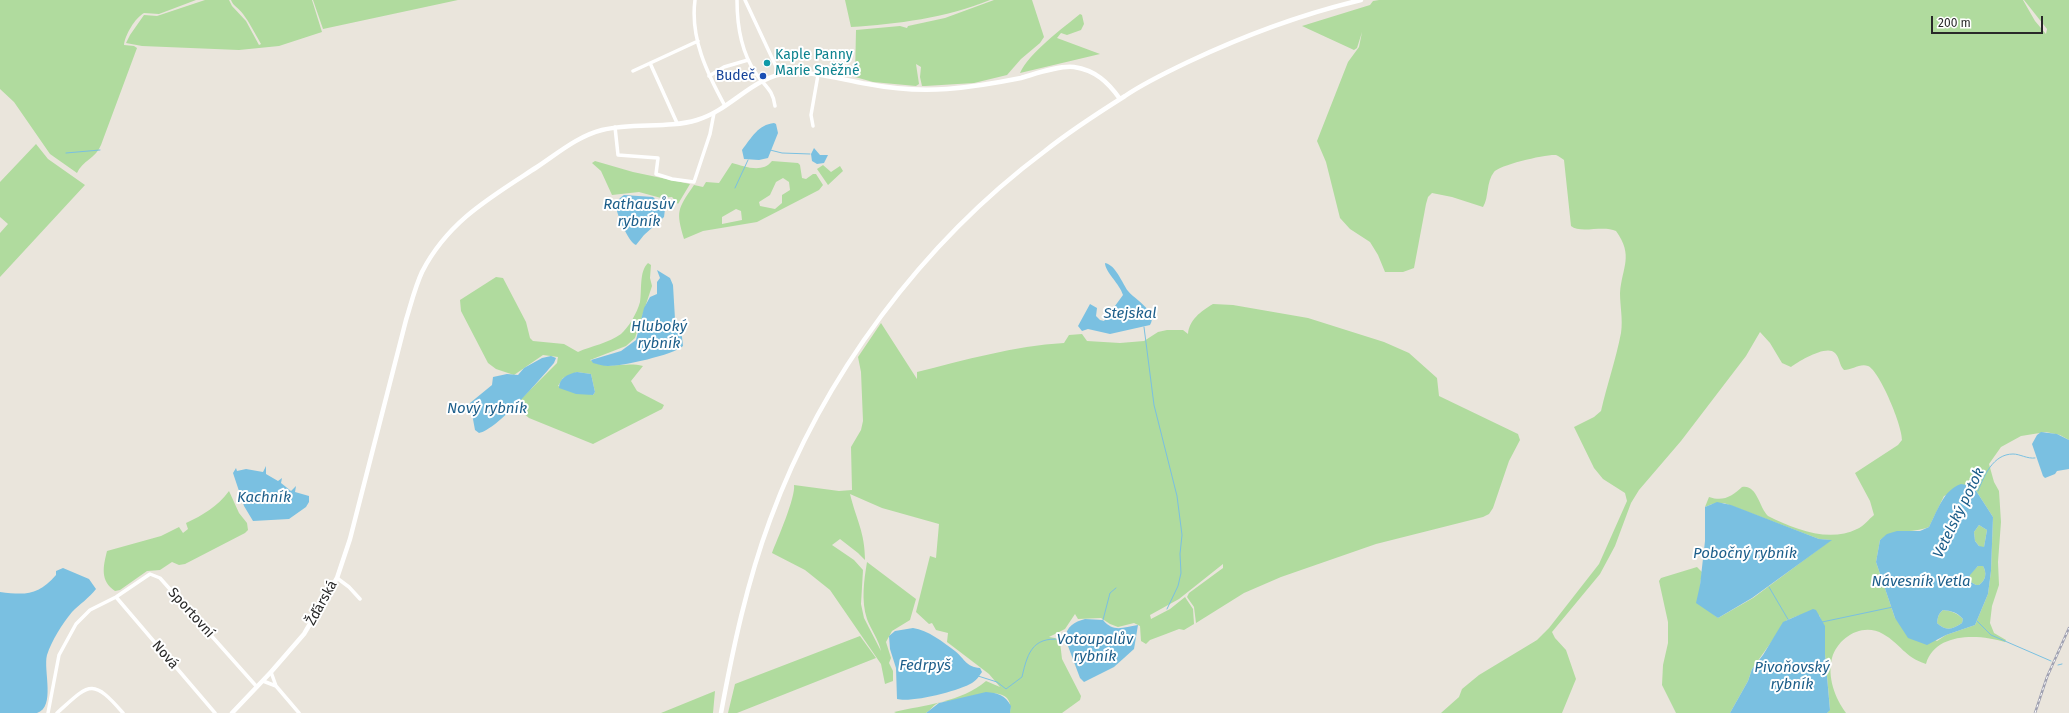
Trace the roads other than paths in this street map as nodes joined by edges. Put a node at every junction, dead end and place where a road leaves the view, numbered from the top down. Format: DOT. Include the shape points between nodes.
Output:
graph roads {
  1 [pos="695,0"];
  2 [pos="737,0"];
  3 [pos="745,0"];
  4 [pos="1361,0"];
  5 [pos="698,41"];
  6 [pos="748,60"];
  7 [pos="650,63"];
  8 [pos="633,71"];
  9 [pos="780,75"];
  10 [pos="818,75"];
  11 [pos="709,76"];
  12 [pos="762,81"];
  13 [pos="1120,99"];
  14 [pos="725,106"];
  15 [pos="775,106"];
  16 [pos="714,114"];
  17 [pos="677,123"];
  18 [pos="813,126"];
  19 [pos="615,127"];
  20 [pos="337,578"];
  21 [pos="116,597"];
  22 [pos="360,599"];
  23 [pos="271,672"];
  24 [pos="263,681"];
  25 [pos="276,686"];
  26 [pos="257,687"];
  27 [pos="48,713"];
  28 [pos="57,713"];
  29 [pos="123,713"];
  30 [pos="215,713"];
  31 [pos="232,713"];
  32 [pos="299,713"];
  33 [pos="721,713"];
  1 -- 5 [label="street"];
  2 -- 6 [label="street" via="740,31"];
  3 -- 9 [label="street"];
  4 -- 13 [label="street" via="1300,17 1238,40 1176,68"];
  5 -- 7 [label="street"];
  5 -- 11 [label="street"];
  6 -- 11 [label="street" via="724,67"];
  6 -- 12 [label="street"];
  7 -- 8 [label="street"];
  7 -- 17 [label="street"];
  9 -- 10 [label="street, Žďárská"];
  9 -- 12 [label="street, Žďárská"];
  10 -- 13 [label="street, Žďárská" via="889,88 932,90 992,84 1069,66 1097,75"];
  10 -- 18 [label="street" via="811,115"];
  11 -- 14 [label="street"];
  12 -- 14 [label="street, Žďárská"];
  12 -- 15 [label="street" via="774,95"];
  13 -- 33 [label="street" via="1044,151 977,209 918,270 876,324 842,374 801,449 771,517 743,608"];
  14 -- 16 [label="street, Žďárská"];
  16 -- 17 [label="street, Žďárská" via="695,121"];
  16 -- 19 [label="street" via="694,182 656,174 658,158 618,155"];
  17 -- 19 [label="street, Žďárská"];
  19 -- 20 [label="street, Žďárská" via="584,136 488,199 456,225 421,274 411,302 350,538"];
  20 -- 22 [label="street" via="349,586"];
  20 -- 23 [label="street, Žďárská" via="308,629"];
  21 -- 26 [label="street, Sportovní" via="145,576 157,576"];
  21 -- 27 [label="street, Sportovní" via="85,614 69,636 57,660"];
  21 -- 30 [label="street, Nová"];
  23 -- 24 [label="street, Žďárská"];
  23 -- 25 [label="street"];
  24 -- 25 [label="street"];
  24 -- 26 [label="street, Žďárská"];
  25 -- 32 [label="street"];
  26 -- 31 [label="street, Žďárská"];
  28 -- 29 [label="street" via="80,691 87,688 104,692"];
}
